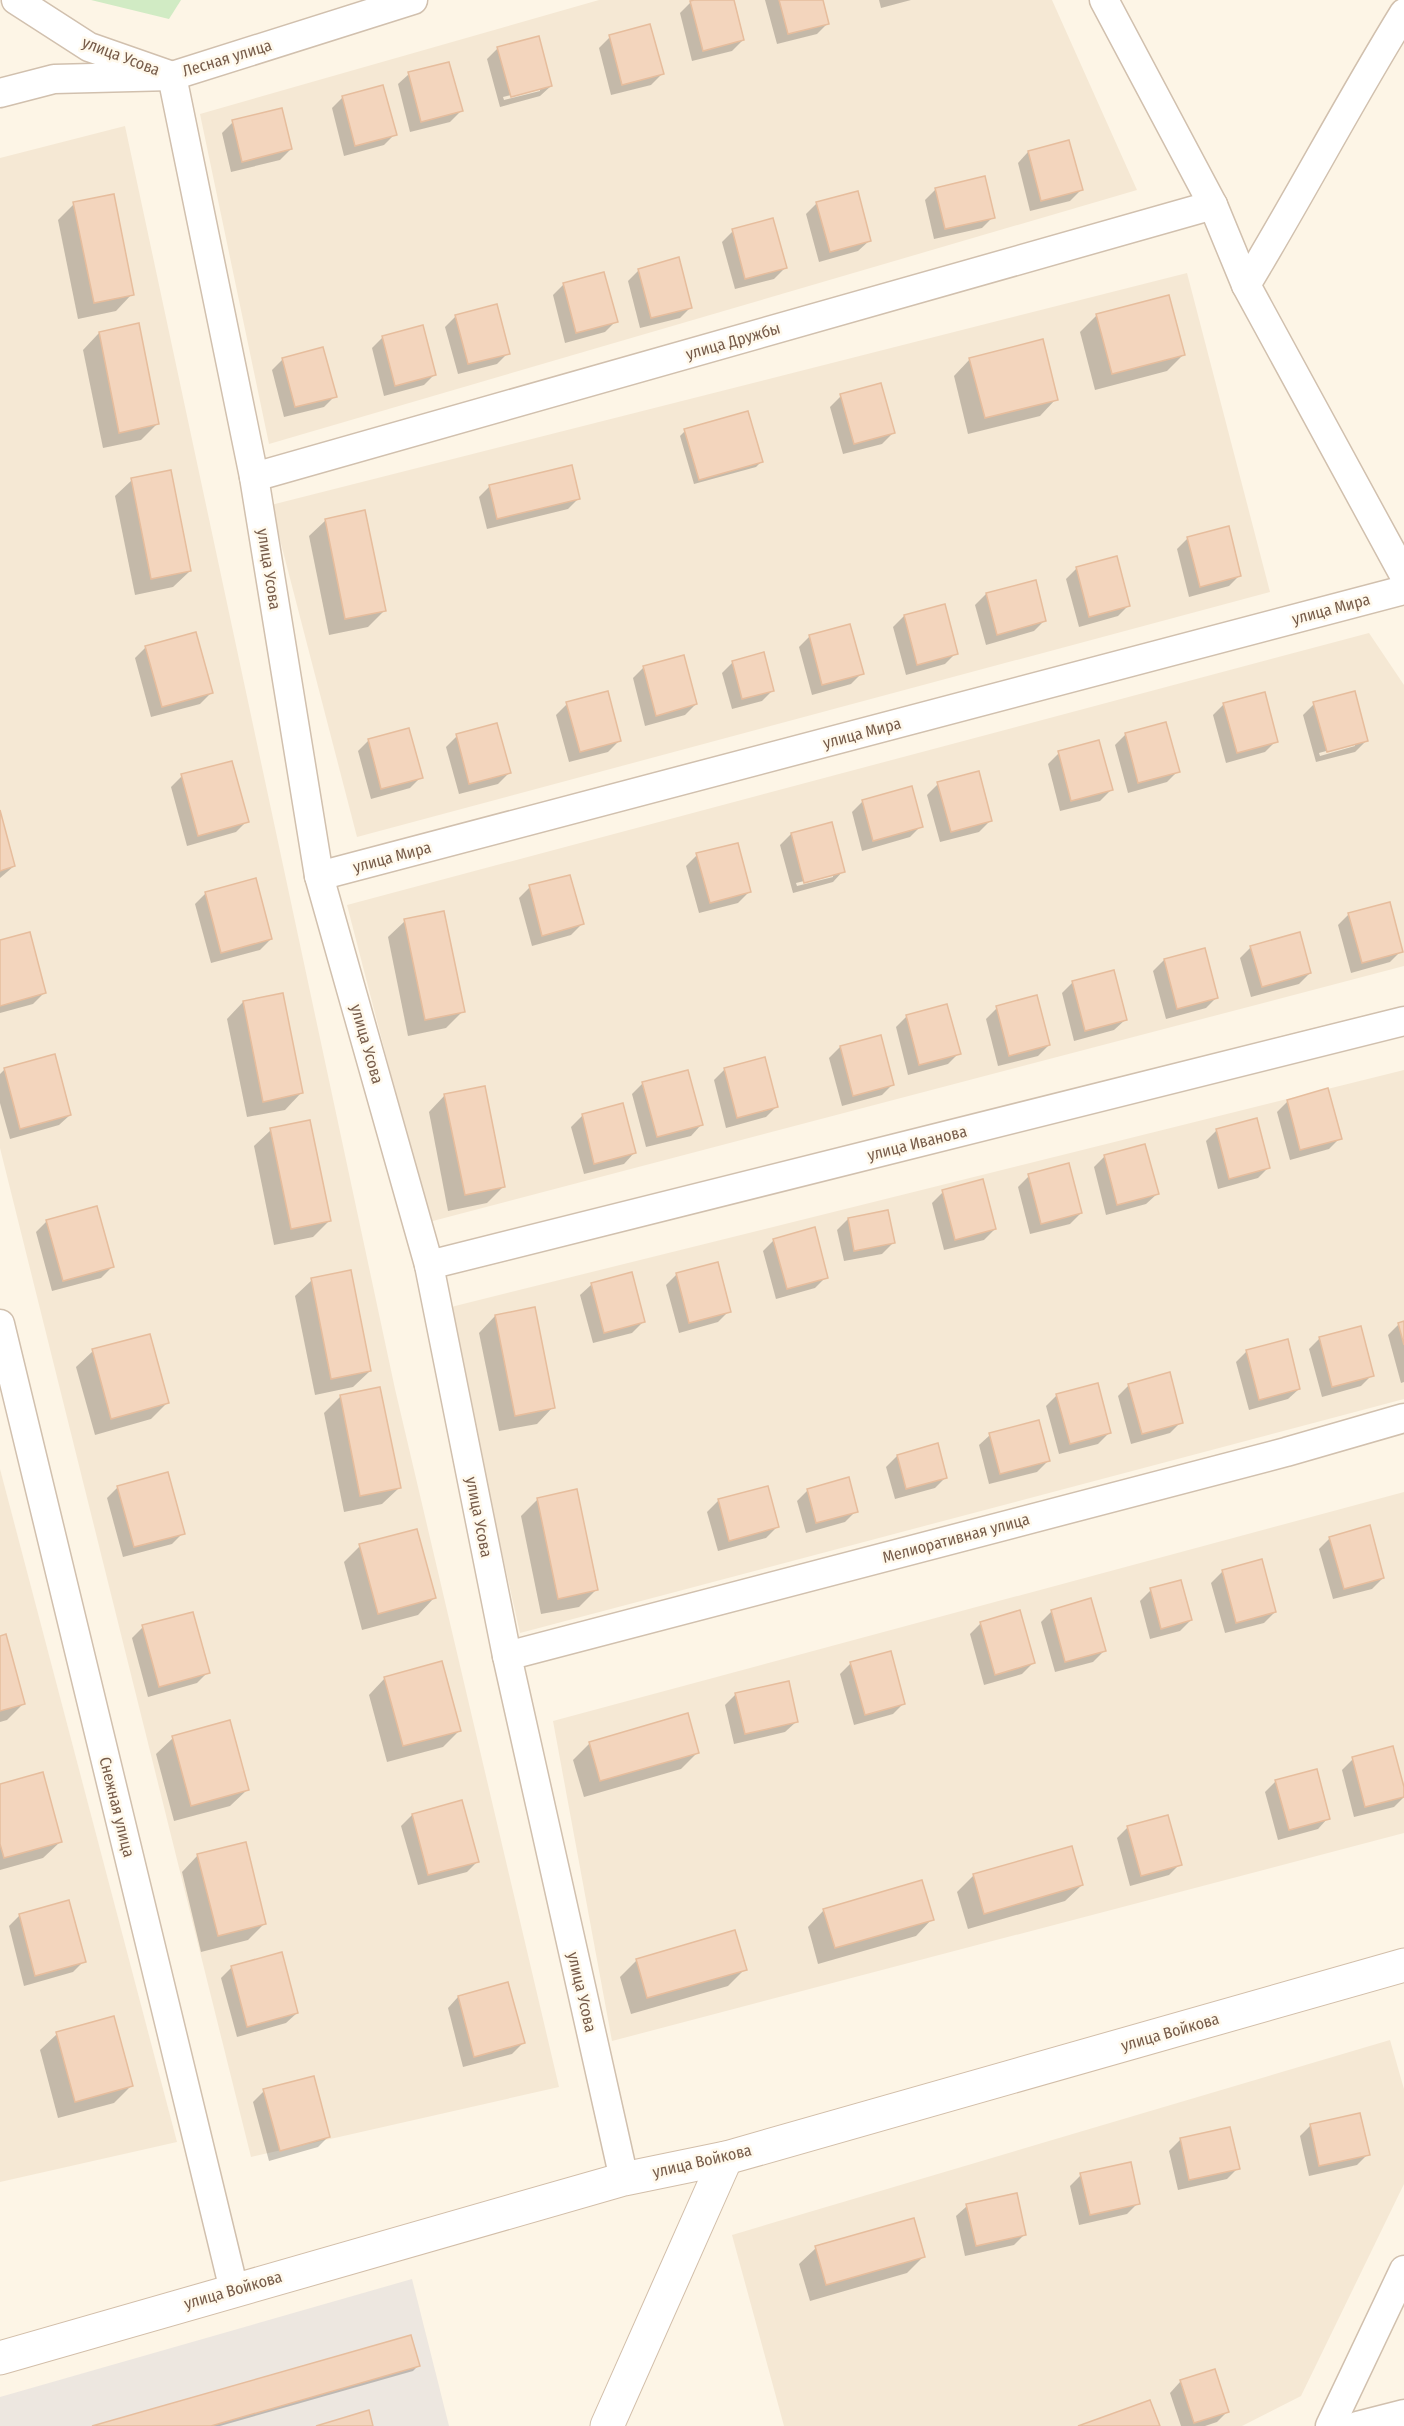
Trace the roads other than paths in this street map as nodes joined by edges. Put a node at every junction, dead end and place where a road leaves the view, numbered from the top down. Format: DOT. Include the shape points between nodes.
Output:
graph roads {
  1 [pos="16,0"];
  2 [pos="413,0"];
  3 [pos="1104,0"];
  4 [pos="1404,13"];
  5 [pos="172,76"];
  6 [pos="0,93"];
  7 [pos="1213,205"];
  8 [pos="1246,285"];
  9 [pos="254,477"];
  10 [pos="1404,575"];
  11 [pos="1404,590"];
  12 [pos="319,876"];
  13 [pos="1404,1021"];
  14 [pos="429,1265"];
  15 [pos="0,1324"];
  16 [pos="1404,1418"];
  17 [pos="507,1656"];
  18 [pos="1404,1965"];
  19 [pos="726,2157"];
  20 [pos="624,2179"];
  21 [pos="1404,2270"];
  22 [pos="234,2290"];
  23 [pos="0,2358"];
  24 [pos="1404,2414"];
  25 [pos="607,2426"];
  26 [pos="1330,2426"];
  27 [pos="1357,2426"];
  1 -- 5 [label="street, улица Усова" via="89,47"];
  2 -- 5 [label="street, Лесная улица"];
  3 -- 7 [label="street"];
  4 -- 8 [label="street"];
  5 -- 6 [label="street, Лесная улица" via="54,79"];
  5 -- 9 [label="street, улица Усова"];
  7 -- 8 [label="street"];
  7 -- 9 [label="street, улица Дружбы"];
  8 -- 10 [label="street"];
  9 -- 12 [label="street, улица Усова"];
  11 -- 12 [label="street, улица Мира"];
  12 -- 14 [label="street, улица Усова"];
  13 -- 14 [label="street, улица Иванова"];
  14 -- 17 [label="street, улица Усова"];
  15 -- 22 [label="street, Снежная улица"];
  16 -- 17 [label="street, Мелиоративная улица"];
  17 -- 20 [label="street, улица Усова"];
  18 -- 19 [label="main road, улица Войкова"];
  19 -- 20 [label="main road, улица Войкова"];
  19 -- 25 [label="main road"];
  20 -- 22 [label="main road, улица Войкова"];
  21 -- 26 [label="street"];
  22 -- 23 [label="main road, улица Войкова"];
  24 -- 27 [label="street"];
}
